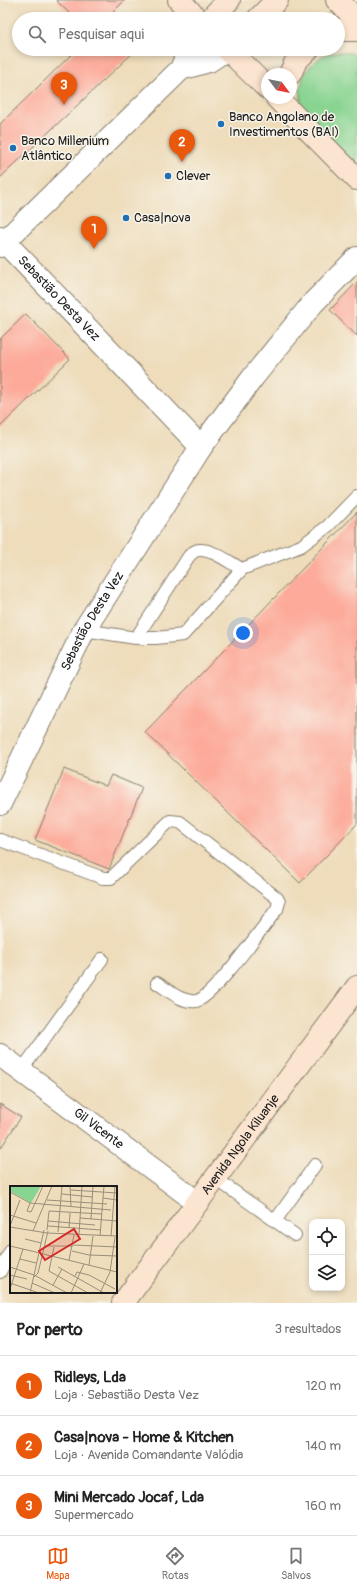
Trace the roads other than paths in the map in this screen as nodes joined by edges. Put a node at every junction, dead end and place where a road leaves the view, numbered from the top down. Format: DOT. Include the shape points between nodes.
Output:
graph roads {
  1 [pos="179,0"];
  2 [pos="229,0"];
  3 [pos="277,0"];
  4 [pos="337,0"];
  5 [pos="190,12"];
  6 [pos="217,12"];
  7 [pos="265,12"];
  8 [pos="357,20"];
  9 [pos="345,30"];
  10 [pos="357,30"];
  11 [pos="186,56"];
  12 [pos="216,56"];
  13 [pos="234,56"];
  14 [pos="301,56"];
  15 [pos="293,68"];
  16 [pos="181,70"];
  17 [pos="261,82"];
  18 [pos="286,104"];
  19 [pos="357,179"];
  20 [pos="2,241"];
  21 [pos="357,258"];
  22 [pos="201,447"];
  23 [pos="357,496"];
  24 [pos="242,569"];
  25 [pos="84,630"];
  26 [pos="136,638"];
  27 [pos="0,804"];
  28 [pos="0,840"];
  29 [pos="102,959"];
  30 [pos="157,983"];
  31 [pos="357,987"];
  32 [pos="0,1055"];
  33 [pos="21,1071"];
  34 [pos="315,1165"];
  35 [pos="215,1178"];
  36 [pos="197,1202"];
  37 [pos="275,1221"];
  38 [pos="295,1235"];
  39 [pos="10,1252"];
  40 [pos="0,1272"];
  41 [pos="123,1303"];
  1 -- 5 [label="main road"];
  2 -- 6 [label="main road"];
  3 -- 7 [label="main road"];
  4 -- 8 [label="main road"];
  9 -- 10 [label="main road"];
  11 -- 16 [label="street"];
  12 -- 16 [label="street"];
  13 -- 17 [label="main road"];
  14 -- 15 [label="main road"];
  16 -- 20 [label="street"];
  18 -- 19 [label="main road"];
  20 -- 22 [label="street, Sebastião Desta Vez"];
  21 -- 22 [label="street, Sebastião Desta Vez" via="308,310"];
  22 -- 25 [label="street, Sebastião Desta Vez"];
  23 -- 24 [label="lane" via="328,526 301,546"];
  24 -- 26 [label="lane" via="183,635"];
  24 -- 26 [label="lane" via="213,553 194,551 188,556"];
  25 -- 26 [label="lane"];
  25 -- 27 [label="street, Sebastião Desta Vez"];
  28 -- 30 [label="lane" via="103,878 111,878 170,821 180,822 277,898 277,909 221,980 198,1001 184,1000"];
  29 -- 33 [label="lane"];
  31 -- 35 [label="main road, Avenida Ngola Kiluanje"];
  32 -- 33 [label="street, Gil Vicente"];
  33 -- 36 [label="street, Gil Vicente"];
  34 -- 37 [label="lane"];
  35 -- 36 [label="main road, Avenida Ngola Kiluanje"];
  35 -- 37 [label="lane"];
  36 -- 41 [label="main road, Avenida Ngola Kiluanje"];
  37 -- 38 [label="lane"];
  39 -- 40 [label="lane"];
}
